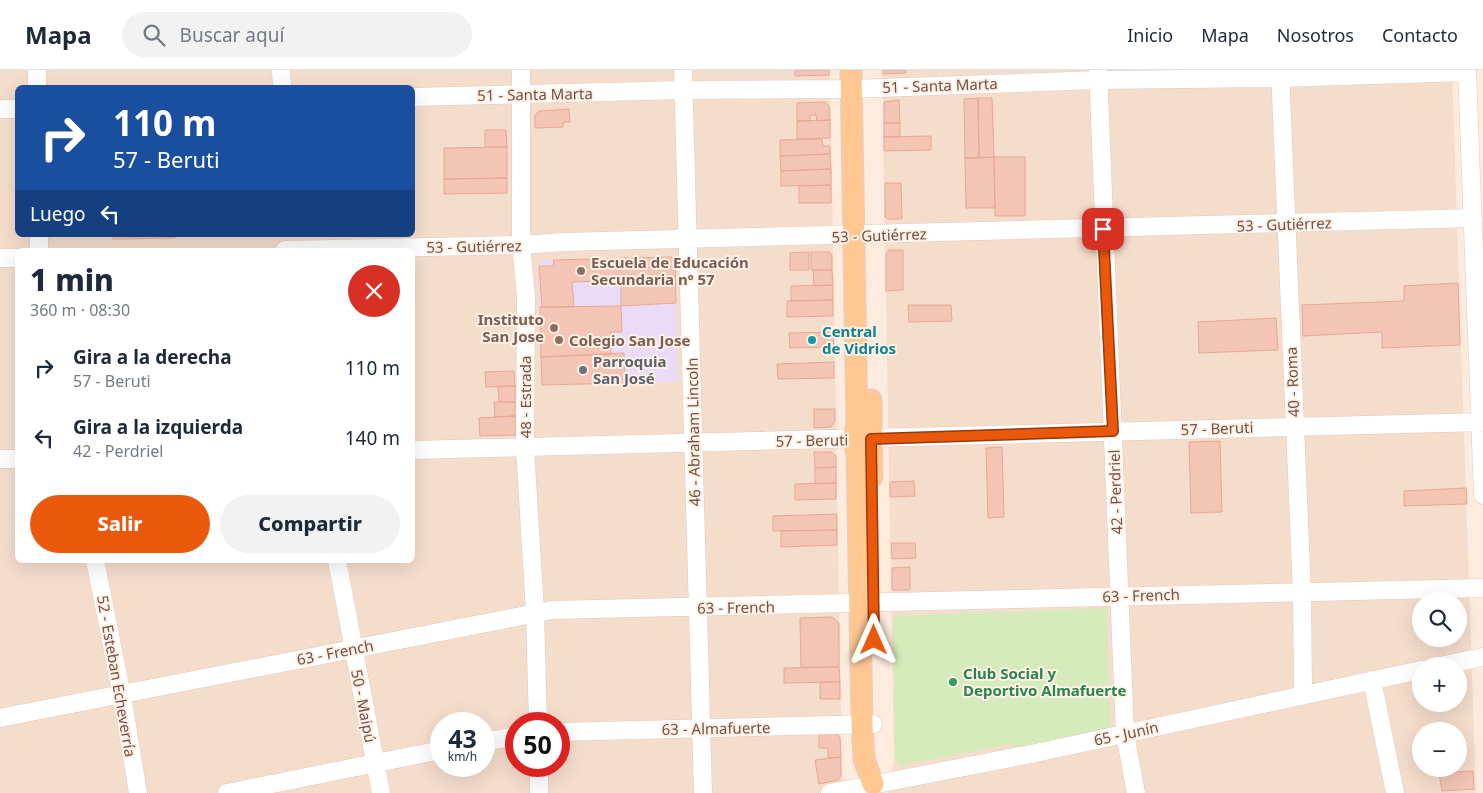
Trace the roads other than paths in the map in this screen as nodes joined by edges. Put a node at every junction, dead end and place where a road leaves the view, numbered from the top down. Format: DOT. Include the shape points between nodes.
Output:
graph roads {
  1 [pos="37,70"];
  2 [pos="281,70"];
  3 [pos="521,70"];
  4 [pos="683,70"];
  5 [pos="1467,71"];
  6 [pos="1280,74"];
  7 [pos="1098,75"];
  8 [pos="858,79"];
  9 [pos="37,85"];
  10 [pos="282,85"];
  11 [pos="683,90"];
  12 [pos="522,95"];
  13 [pos="415,97"];
  14 [pos="0,109"];
  15 [pos="15,109"];
  16 [pos="1473,218"];
  17 [pos="1286,224"];
  18 [pos="1103,229"];
  19 [pos="861,235"];
  20 [pos="688,240"];
  21 [pos="521,246"];
  22 [pos="402,248"];
  23 [pos="0,258"];
  24 [pos="15,258"];
  25 [pos="1482,421"];
  26 [pos="1294,426"];
  27 [pos="1113,431"];
  28 [pos="862,439"];
  29 [pos="692,442"];
  30 [pos="525,448"];
  31 [pos="415,450"];
  32 [pos="15,458"];
  33 [pos="0,459"];
  34 [pos="1483,495"];
  35 [pos="96,563"];
  36 [pos="338,563"];
  37 [pos="1483,588"];
  38 [pos="1302,592"];
  39 [pos="1118,595"];
  40 [pos="867,604"];
  41 [pos="698,608"];
  42 [pos="535,612"];
  43 [pos="353,648"];
  44 [pos="1483,657"];
  45 [pos="1467,660"];
  46 [pos="1412,672"];
  47 [pos="1372,680"];
  48 [pos="1304,695"];
  49 [pos="122,696"];
  50 [pos="538,712"];
  51 [pos="0,718"];
  52 [pos="868,724"];
  53 [pos="700,728"];
  54 [pos="570,732"];
  55 [pos="1125,734"];
  56 [pos="430,752"];
  57 [pos="375,762"];
  58 [pos="539,777"];
  59 [pos="874,789"];
  60 [pos="138,793"];
  61 [pos="227,793"];
  62 [pos="381,793"];
  63 [pos="539,793"];
  64 [pos="703,793"];
  65 [pos="830,793"];
  66 [pos="1136,793"];
  67 [pos="1395,793"];
  1 -- 9 [label="street"];
  2 -- 10 [label="street"];
  3 -- 12 [label="street, 48 - Estrada"];
  4 -- 11 [label="street, 46 - Abraham Lincoln"];
  5 -- 6 [label="street, 51 - Santa Marta"];
  5 -- 16 [label="street"];
  6 -- 7 [label="street, 51 - Santa Marta"];
  6 -- 17 [label="street, 40 - Roma"];
  7 -- 8 [label="street, 51 - Santa Marta"];
  7 -- 18 [label="street, 42 - Perdriel"];
  8 -- 11 [label="street, 51 - Santa Marta"];
  8 -- 19 [label="main road"];
  11 -- 12 [label="street, 51 - Santa Marta"];
  11 -- 20 [label="street, 46 - Abraham Lincoln"];
  12 -- 13 [label="street, 51 - Santa Marta"];
  12 -- 21 [label="street, 48 - Estrada"];
  14 -- 15 [label="street"];
  16 -- 17 [label="street, 53 - Gutiérrez"];
  16 -- 25 [label="street"];
  17 -- 18 [label="street, 53 - Gutiérrez"];
  17 -- 26 [label="street, 40 - Roma"];
  18 -- 19 [label="street, 53 - Gutiérrez"];
  18 -- 27 [label="street, 42 - Perdriel"];
  19 -- 20 [label="street, 53 - Gutiérrez"];
  19 -- 28 [label="main road" via="857,425"];
  20 -- 21 [label="street, 53 - Gutiérrez"];
  20 -- 29 [label="street, 46 - Abraham Lincoln"];
  21 -- 22 [label="street, 53 - Gutiérrez"];
  21 -- 30 [label="street, 48 - Estrada" via="526,296"];
  23 -- 24 [label="street"];
  25 -- 26 [label="street, 57 - Beruti"];
  25 -- 34 [label="street"];
  26 -- 27 [label="street, 57 - Beruti"];
  26 -- 38 [label="street, 40 - Roma"];
  27 -- 28 [label="street, 57 - Beruti"];
  27 -- 39 [label="street, 42 - Perdriel"];
  28 -- 29 [label="street, 57 - Beruti"];
  28 -- 40 [label="main road" via="857,453"];
  29 -- 30 [label="street, 57 - Beruti"];
  29 -- 41 [label="street, 46 - Abraham Lincoln"];
  30 -- 31 [label="street, 57 - Beruti"];
  30 -- 42 [label="street, 48 - Estrada"];
  32 -- 33 [label="street"];
  35 -- 49 [label="street, 52 - Esteban Echeverría"];
  36 -- 43 [label="street, 50 - Maipú"];
  37 -- 38 [label="street, 63 - French"];
  38 -- 39 [label="street, 63 - French"];
  38 -- 48 [label="street, 40 - Roma"];
  39 -- 40 [label="street, 63 - French"];
  39 -- 55 [label="street, 42 - Perdriel"];
  40 -- 41 [label="street, 63 - French"];
  40 -- 52 [label="main road"];
  41 -- 42 [label="street, 63 - French"];
  41 -- 53 [label="street, 46 - Abraham Lincoln"];
  42 -- 43 [label="street, 63 - French"];
  42 -- 50 [label="street, 48 - Estrada"];
  43 -- 49 [label="street, 63 - French"];
  43 -- 57 [label="street, 50 - Maipú"];
  44 -- 45 [label="street"];
  46 -- 47 [label="street, 65 - Junín"];
  47 -- 48 [label="street, 65 - Junín"];
  47 -- 67 [label="street"];
  48 -- 55 [label="street, 65 - Junín"];
  49 -- 51 [label="street, 63 - French"];
  49 -- 60 [label="street, 52 - Esteban Echeverría"];
  52 -- 53 [label="street, 63 - Almafuerte"];
  52 -- 59 [label="main road" via="864,759"];
  53 -- 54 [label="street, 63 - Almafuerte"];
  53 -- 64 [label="street, 46 - Abraham Lincoln"];
  55 -- 59 [label="street, 65 - Junín"];
  55 -- 66 [label="street, 42 - Perdriel"];
  56 -- 57 [label="street"];
  57 -- 61 [label="street"];
  57 -- 62 [label="street, 50 - Maipú"];
  58 -- 63 [label="street"];
  59 -- 65 [label="street, 65 - Junín"];
}
